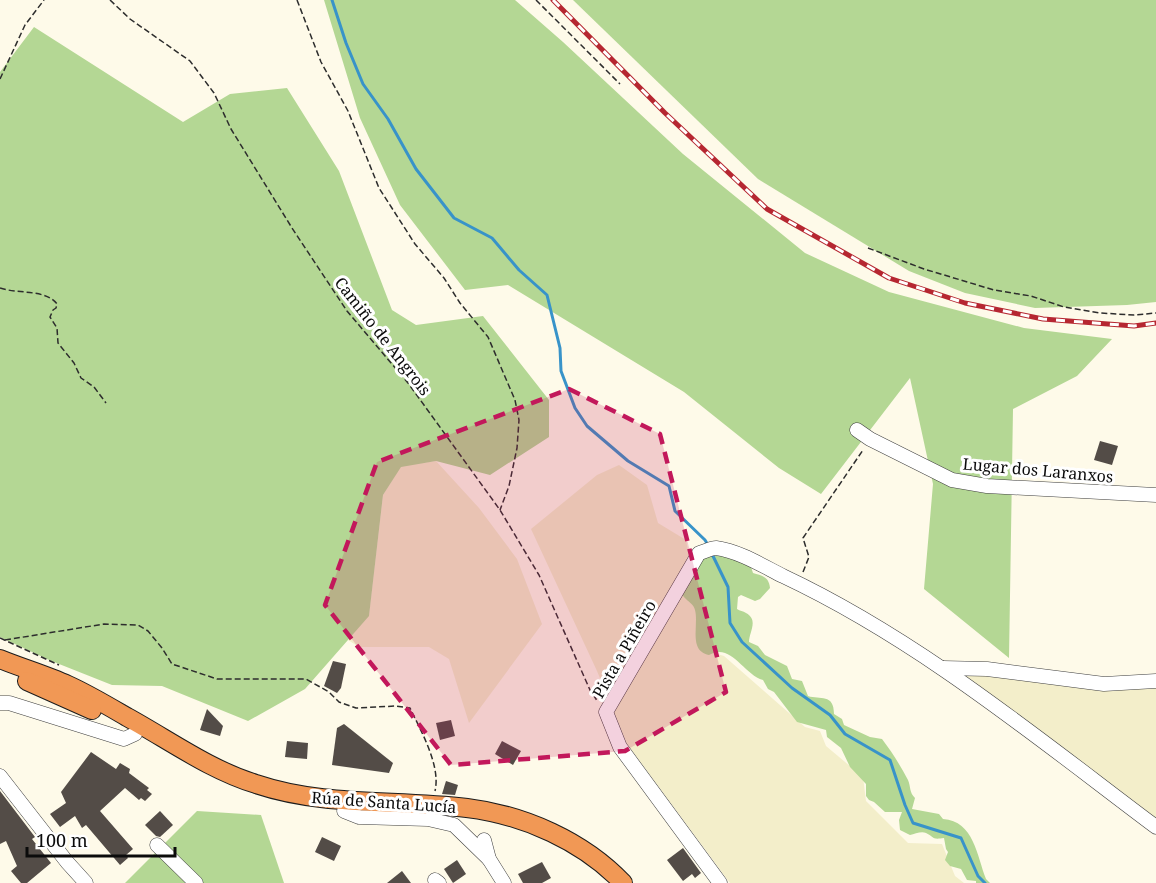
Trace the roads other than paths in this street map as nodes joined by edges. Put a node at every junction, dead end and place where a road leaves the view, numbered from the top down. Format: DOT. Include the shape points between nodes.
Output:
graph roads {
  1 [pos="857,430"];
  2 [pos="1156,495"];
  3 [pos="0,659"];
  4 [pos="943,668"];
  5 [pos="0,672"];
  6 [pos="1156,681"];
  7 [pos="0,703"];
  8 [pos="138,730"];
  9 [pos="0,776"];
  10 [pos="344,811"];
  11 [pos="1156,826"];
  12 [pos="484,840"];
  13 [pos="157,845"];
  14 [pos="489,859"];
  15 [pos="86,883"];
  16 [pos="196,883"];
  17 [pos="504,883"];
  18 [pos="609,883"];
  19 [pos="623,883"];
  20 [pos="720,883"];
  1 -- 2 [label="street, Lugar dos Laranxos" via="952,480 987,486"];
  3 -- 8 [label="highway" via="68,685"];
  4 -- 6 [label="street" via="987,669 1104,684"];
  4 -- 11 [label="street"];
  4 -- 20 [label="street, Pista a Piñeiro" via="890,633 799,583 738,555 709,550 699,554 606,712 620,747"];
  5 -- 8 [label="highway"];
  7 -- 8 [label="street" via="124,739"];
  8 -- 10 [label="highway, Rúa de Santa Lucía" via="219,781 242,791 306,808"];
  8 -- 19 [label="highway, Rúa de Santa Lucía" via="254,784 295,795 467,808 504,815 554,834 605,865"];
  9 -- 15 [label="street"];
  10 -- 14 [label="street" via="359,817 428,819 454,825"];
  10 -- 18 [label="highway, Rúa de Santa Lucía" via="444,815 525,831 564,850"];
  12 -- 14 [label="street"];
  13 -- 16 [label="street"];
  14 -- 17 [label="street"];
}
